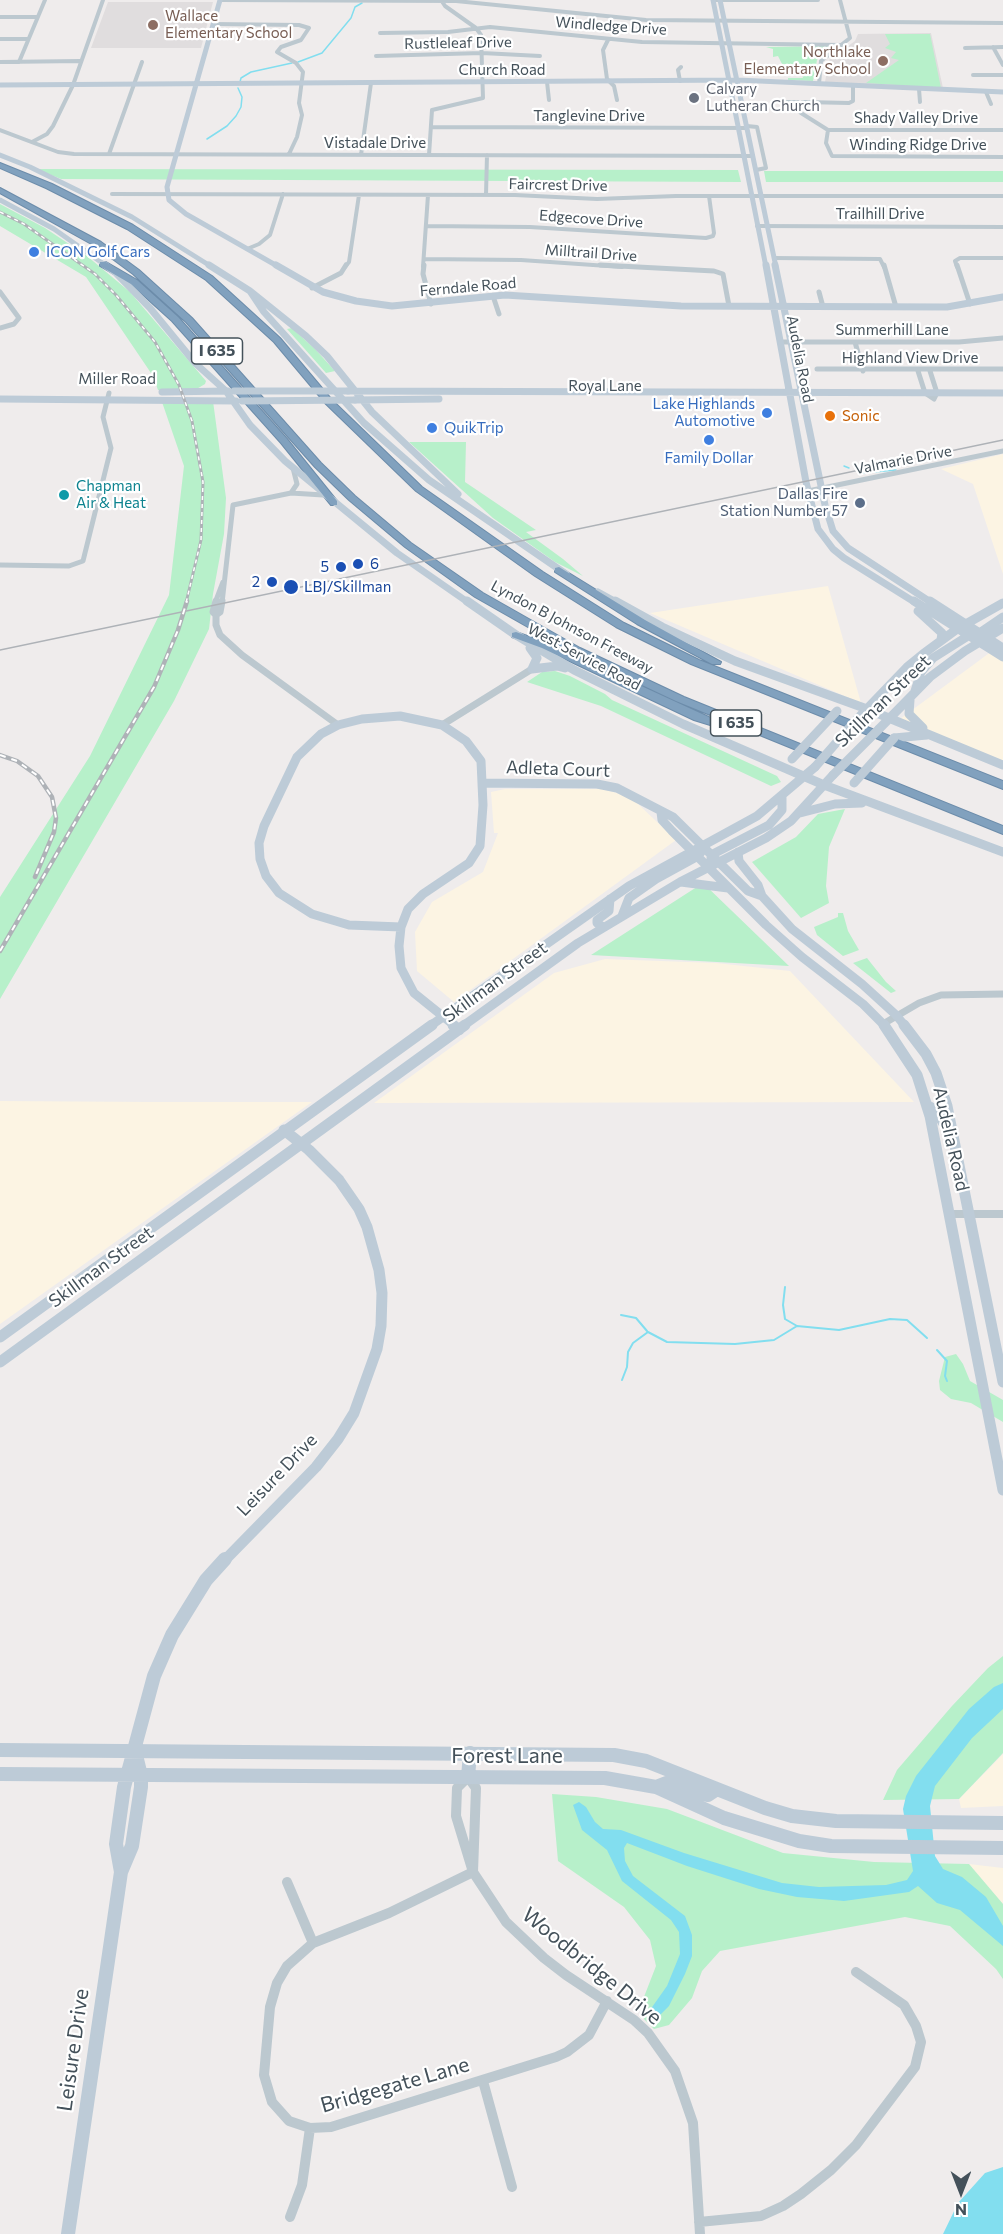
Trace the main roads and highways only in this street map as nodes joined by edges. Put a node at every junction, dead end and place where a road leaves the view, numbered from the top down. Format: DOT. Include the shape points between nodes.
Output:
graph roads {
  1 [pos="220,0"];
  2 [pos="713,0"];
  3 [pos="720,0"];
  4 [pos="728,80"];
  5 [pos="737,80"];
  6 [pos="196,84"];
  7 [pos="0,85"];
  8 [pos="1003,92"];
  9 [pos="0,155"];
  10 [pos="0,164"];
  11 [pos="0,190"];
  12 [pos="0,200"];
  13 [pos="105,204"];
  14 [pos="103,264"];
  15 [pos="250,291"];
  16 [pos="1003,297"];
  17 [pos="773,306"];
  18 [pos="784,306"];
  19 [pos="345,379"];
  20 [pos="214,380"];
  21 [pos="230,389"];
  22 [pos="351,391"];
  23 [pos="198,392"];
  24 [pos="0,393"];
  25 [pos="1003,393"];
  26 [pos="108,396"];
  27 [pos="459,396"];
  28 [pos="791,396"];
  29 [pos="802,396"];
  30 [pos="935,396"];
  31 [pos="0,399"];
  32 [pos="1003,399"];
  33 [pos="207,400"];
  34 [pos="391,400"];
  35 [pos="232,401"];
  36 [pos="358,402"];
  37 [pos="372,412"];
  38 [pos="241,413"];
  39 [pos="803,462"];
  40 [pos="817,463"];
  41 [pos="334,503"];
  42 [pos="485,519"];
  43 [pos="559,570"];
  44 [pos="1003,603"];
  45 [pos="917,604"];
  46 [pos="1003,617"];
  47 [pos="967,624"];
  48 [pos="1003,628"];
  49 [pos="957,629"];
  50 [pos="516,635"];
  51 [pos="984,635"];
  52 [pos="968,636"];
  53 [pos="941,640"];
  54 [pos="979,643"];
  55 [pos="1003,648"];
  56 [pos="1003,657"];
  57 [pos="574,670"];
  58 [pos="756,686"];
  59 [pos="815,690"];
  60 [pos="912,696"];
  61 [pos="867,709"];
  62 [pos="890,718"];
  63 [pos="932,735"];
  64 [pos="804,751"];
  65 [pos="762,759"];
  66 [pos="1003,765"];
  67 [pos="804,777"];
  68 [pos="483,783"];
  69 [pos="824,785"];
  70 [pos="1003,785"];
  71 [pos="782,797"];
  72 [pos="866,802"];
  73 [pos="878,806"];
  74 [pos="661,812"];
  75 [pos="800,813"];
  76 [pos="1003,830"];
  77 [pos="703,845"];
  78 [pos="738,852"];
  79 [pos="1003,852"];
  80 [pos="695,853"];
  81 [pos="716,858"];
  82 [pos="708,867"];
  83 [pos="680,882"];
  84 [pos="728,888"];
  85 [pos="762,896"];
  86 [pos="610,899"];
  87 [pos="622,916"];
  88 [pos="401,927"];
  89 [pos="603,927"];
  90 [pos="792,929"];
  91 [pos="781,939"];
  92 [pos="443,1018"];
  93 [pos="459,1030"];
  94 [pos="928,1106"];
  95 [pos="285,1130"];
  96 [pos="952,1130"];
  97 [pos="301,1143"];
  98 [pos="101,1265"];
  99 [pos="115,1280"];
  100 [pos="0,1337"];
  101 [pos="0,1362"];
  102 [pos="1003,1382"];
  103 [pos="1003,1490"];
  104 [pos="0,1750"];
  105 [pos="135,1751"];
  106 [pos="470,1753"];
  107 [pos="0,1774"];
  108 [pos="134,1776"];
  109 [pos="468,1777"];
  110 [pos="656,1787"];
  111 [pos="717,1789"];
  112 [pos="1003,1823"];
  113 [pos="1003,1848"];
  114 [pos="68,2234"];
  1 -- 6 [label="main road"];
  2 -- 4 [label="main road, Audelia Road"];
  3 -- 5 [label="main road, Audelia Road"];
  4 -- 5 [label="main road, Church Road"];
  4 -- 6 [label="main road, Church Road"];
  4 -- 17 [label="main road, Audelia Road"];
  5 -- 8 [label="main road, Church Road"];
  5 -- 18 [label="main road, Audelia Road"];
  6 -- 7 [label="main road, Church Road"];
  6 -- 17 [label="main road, Ferndale Road" via="176,154 169,200 177,209 312,288 371,304 430,304 513,295 662,306"];
  9 -- 13 [label="main road"];
  10 -- 13 [label="highway" via="10,164"];
  10 -- 58 [label="highway, Lyndon B Johnson Freeway / I 635" via="130,227 209,278 278,340 329,402 387,460 419,489 521,562 648,640"];
  11 -- 64 [label="highway, Lyndon B Johnson Freeway / I 635" via="98,244 136,272 189,320 327,474 383,525 451,576 576,650"];
  12 -- 14 [label="main road, West Service Road" via="54,229"];
  13 -- 15 [label="main road"];
  14 -- 20 [label="main road, West Service Road" via="144,302"];
  14 -- 41 [label="highway" via="134,282 175,320"];
  15 -- 19 [label="main road" via="306,336"];
  15 -- 42 [label="main road" via="264,312 364,423 429,480"];
  16 -- 18 [label="main road, Ferndale Road" via="970,304"];
  17 -- 18 [label="main road, Ferndale Road"];
  17 -- 28 [label="main road, Audelia Road"];
  18 -- 29 [label="main road, Audelia Road"];
  19 -- 21 [label="main road" via="320,385"];
  19 -- 22 [label="main road"];
  20 -- 21 [label="main road, West Service Road"];
  20 -- 23 [label="main road"];
  21 -- 22 [label="main road, Royal Lane, bridge"];
  21 -- 23 [label="main road, Miller Road"];
  21 -- 35 [label="main road, West Service Road"];
  22 -- 27 [label="main road, Royal Lane"];
  22 -- 36 [label="main road"];
  23 -- 26 [label="main road, Miller Road"];
  24 -- 26 [label="main road, Miller Road"];
  25 -- 30 [label="main road, Royal Lane"];
  26 -- 31 [label="main road, Miller Road"];
  26 -- 33 [label="main road, Miller Road"];
  27 -- 28 [label="main road, Royal Lane"];
  27 -- 34 [label="main road, Royal Lane"];
  28 -- 29 [label="main road, Royal Lane"];
  28 -- 39 [label="main road, Audelia Road"];
  29 -- 30 [label="main road, Royal Lane"];
  29 -- 30 [label="main road, Royal Lane"];
  29 -- 40 [label="main road, Audelia Road"];
  30 -- 32 [label="main road, Royal Lane"];
  33 -- 35 [label="main road, Royal Lane"];
  34 -- 36 [label="main road, Royal Lane"];
  34 -- 37 [label="main road" via="378,403"];
  35 -- 36 [label="main road, Royal Lane, bridge"];
  35 -- 38 [label="main road, West Service Road"];
  36 -- 37 [label="main road"];
  36 -- 38 [label="main road" via="249,408"];
  37 -- 42 [label="main road"];
  38 -- 41 [label="main road, West Service Road" via="293,468"];
  39 -- 40 [label="main road"];
  39 -- 45 [label="main road, Audelia Road" via="814,519 824,540"];
  40 -- 47 [label="main road, Audelia Road" via="833,531 848,548"];
  41 -- 50 [label="main road, West Service Road" via="416,568"];
  42 -- 43 [label="main road"];
  43 -- 58 [label="highway" via="641,622"];
  43 -- 59 [label="main road" via="702,646"];
  44 -- 47 [label="main road, Skillman Street"];
  45 -- 49 [label="main road, Audelia Road"];
  45 -- 53 [label="main road" via="919,614 942,633"];
  46 -- 51 [label="main road"];
  47 -- 49 [label="main road, Skillman Street"];
  47 -- 51 [label="main road, Audelia Road"];
  47 -- 52 [label="main road"];
  48 -- 51 [label="main road, Skillman Street"];
  49 -- 52 [label="main road, Audelia Road"];
  49 -- 53 [label="main road, Skillman Street"];
  50 -- 57 [label="main road, West Service Road"];
  50 -- 57 [label="main road" via="535,652 537,663 532,669 557,666"];
  50 -- 64 [label="highway" via="698,718"];
  51 -- 54 [label="main road, Skillman Street"];
  51 -- 55 [label="main road, Audelia Road"];
  52 -- 54 [label="main road, Audelia Road"];
  52 -- 60 [label="main road" via="933,658 921,672"];
  53 -- 61 [label="main road, Skillman Street" via="907,667"];
  54 -- 56 [label="main road, Audelia Road"];
  54 -- 60 [label="main road, Skillman Street" via="930,677"];
  57 -- 65 [label="main road, West Service Road"];
  58 -- 70 [label="highway, Lyndon B Johnson Freeway / I 635"];
  59 -- 61 [label="main road"];
  59 -- 65 [label="main road, bridge" via="837,711 792,759"];
  60 -- 62 [label="main road, Skillman Street"];
  60 -- 63 [label="main road" via="908,707 911,718"];
  61 -- 62 [label="main road"];
  61 -- 67 [label="main road, Skillman Street, bridge"];
  62 -- 63 [label="main road"];
  62 -- 69 [label="main road, Skillman Street, bridge"];
  63 -- 66 [label="main road"];
  63 -- 72 [label="main road, bridge" via="894,738 854,783 855,791"];
  64 -- 76 [label="highway, Lyndon B Johnson Freeway / I 635"];
  65 -- 67 [label="main road, West Service Road"];
  67 -- 69 [label="main road, West Service Road"];
  67 -- 71 [label="main road, Skillman Street"];
  68 -- 74 [label="main road, Adleta Court" via="597,784 632,794"];
  68 -- 88 [label="main road" via="481,839 475,855 415,900"];
  68 -- 88 [label="main road" via="481,761 466,741 442,725 400,716 338,725 313,740 297,757 261,835 259,852 270,882 279,893 312,914 349,925"];
  69 -- 72 [label="main road, West Service Road"];
  69 -- 75 [label="main road, Skillman Street"];
  71 -- 77 [label="main road, Skillman Street" via="757,816"];
  71 -- 81 [label="main road" via="782,810 769,825"];
  72 -- 73 [label="main road, West Service Road"];
  73 -- 75 [label="main road" via="849,803"];
  73 -- 79 [label="main road"];
  74 -- 77 [label="main road, Adleta Court" via="673,817"];
  74 -- 80 [label="main road, Adleta Court" via="663,820"];
  75 -- 78 [label="main road, Skillman Street" via="779,830"];
  77 -- 80 [label="main road"];
  77 -- 81 [label="main road, Audelia Road"];
  78 -- 81 [label="main road, Skillman Street"];
  78 -- 85 [label="main road" via="739,861"];
  80 -- 82 [label="main road, Audelia Road"];
  80 -- 86 [label="main road, Skillman Street" via="638,880"];
  80 -- 87 [label="main road" via="629,898"];
  81 -- 82 [label="main road, Skillman Street"];
  81 -- 85 [label="main road, Audelia Road" via="748,891"];
  82 -- 83 [label="main road, Skillman Street"];
  82 -- 84 [label="main road, Audelia Road"];
  83 -- 84 [label="main road"];
  83 -- 87 [label="main road, Skillman Street"];
  84 -- 91 [label="main road, Audelia Road"];
  85 -- 90 [label="main road, Audelia Road"];
  86 -- 89 [label="main road" via="609,911 597,920"];
  86 -- 92 [label="main road, Skillman Street"];
  87 -- 89 [label="main road, Skillman Street"];
  88 -- 92 [label="main road" via="399,958 405,977 414,993"];
  89 -- 93 [label="main road, Skillman Street"];
  90 -- 91 [label="main road"];
  90 -- 96 [label="main road, Audelia Road" via="862,984 916,1040 934,1069"];
  91 -- 94 [label="main road, Audelia Road" via="883,1024 917,1075"];
  92 -- 93 [label="main road"];
  92 -- 95 [label="main road, Skillman Street"];
  93 -- 97 [label="main road, Skillman Street"];
  94 -- 96 [label="main road"];
  94 -- 103 [label="main road, Audelia Road"];
  95 -- 97 [label="main road, Leisure Drive"];
  95 -- 98 [label="main road, Skillman Street"];
  96 -- 102 [label="main road, Audelia Road"];
  97 -- 99 [label="main road, Skillman Street"];
  97 -- 105 [label="main road, Leisure Drive" via="339,1180 367,1227 382,1293 377,1349 362,1394 338,1439 316,1467 217,1568 182,1616 154,1676"];
  98 -- 99 [label="main road"];
  98 -- 100 [label="main road, Skillman Street"];
  99 -- 101 [label="main road, Skillman Street"];
  104 -- 105 [label="main road, Forest Lane"];
  105 -- 106 [label="main road, Forest Lane"];
  105 -- 108 [label="main road, Leisure Drive"];
  106 -- 109 [label="main road"];
  106 -- 111 [label="main road, Forest Lane" via="630,1756"];
  107 -- 108 [label="main road, Forest Lane"];
  108 -- 109 [label="main road, Forest Lane"];
  108 -- 114 [label="main road, Leisure Drive" via="132,1846 121,1872"];
  109 -- 110 [label="main road, Forest Lane" via="605,1778"];
  110 -- 111 [label="main road" via="669,1782 708,1795"];
  110 -- 113 [label="main road, Forest Lane" via="768,1833 831,1846"];
  111 -- 112 [label="main road, Forest Lane" via="792,1816 857,1822"];
}
